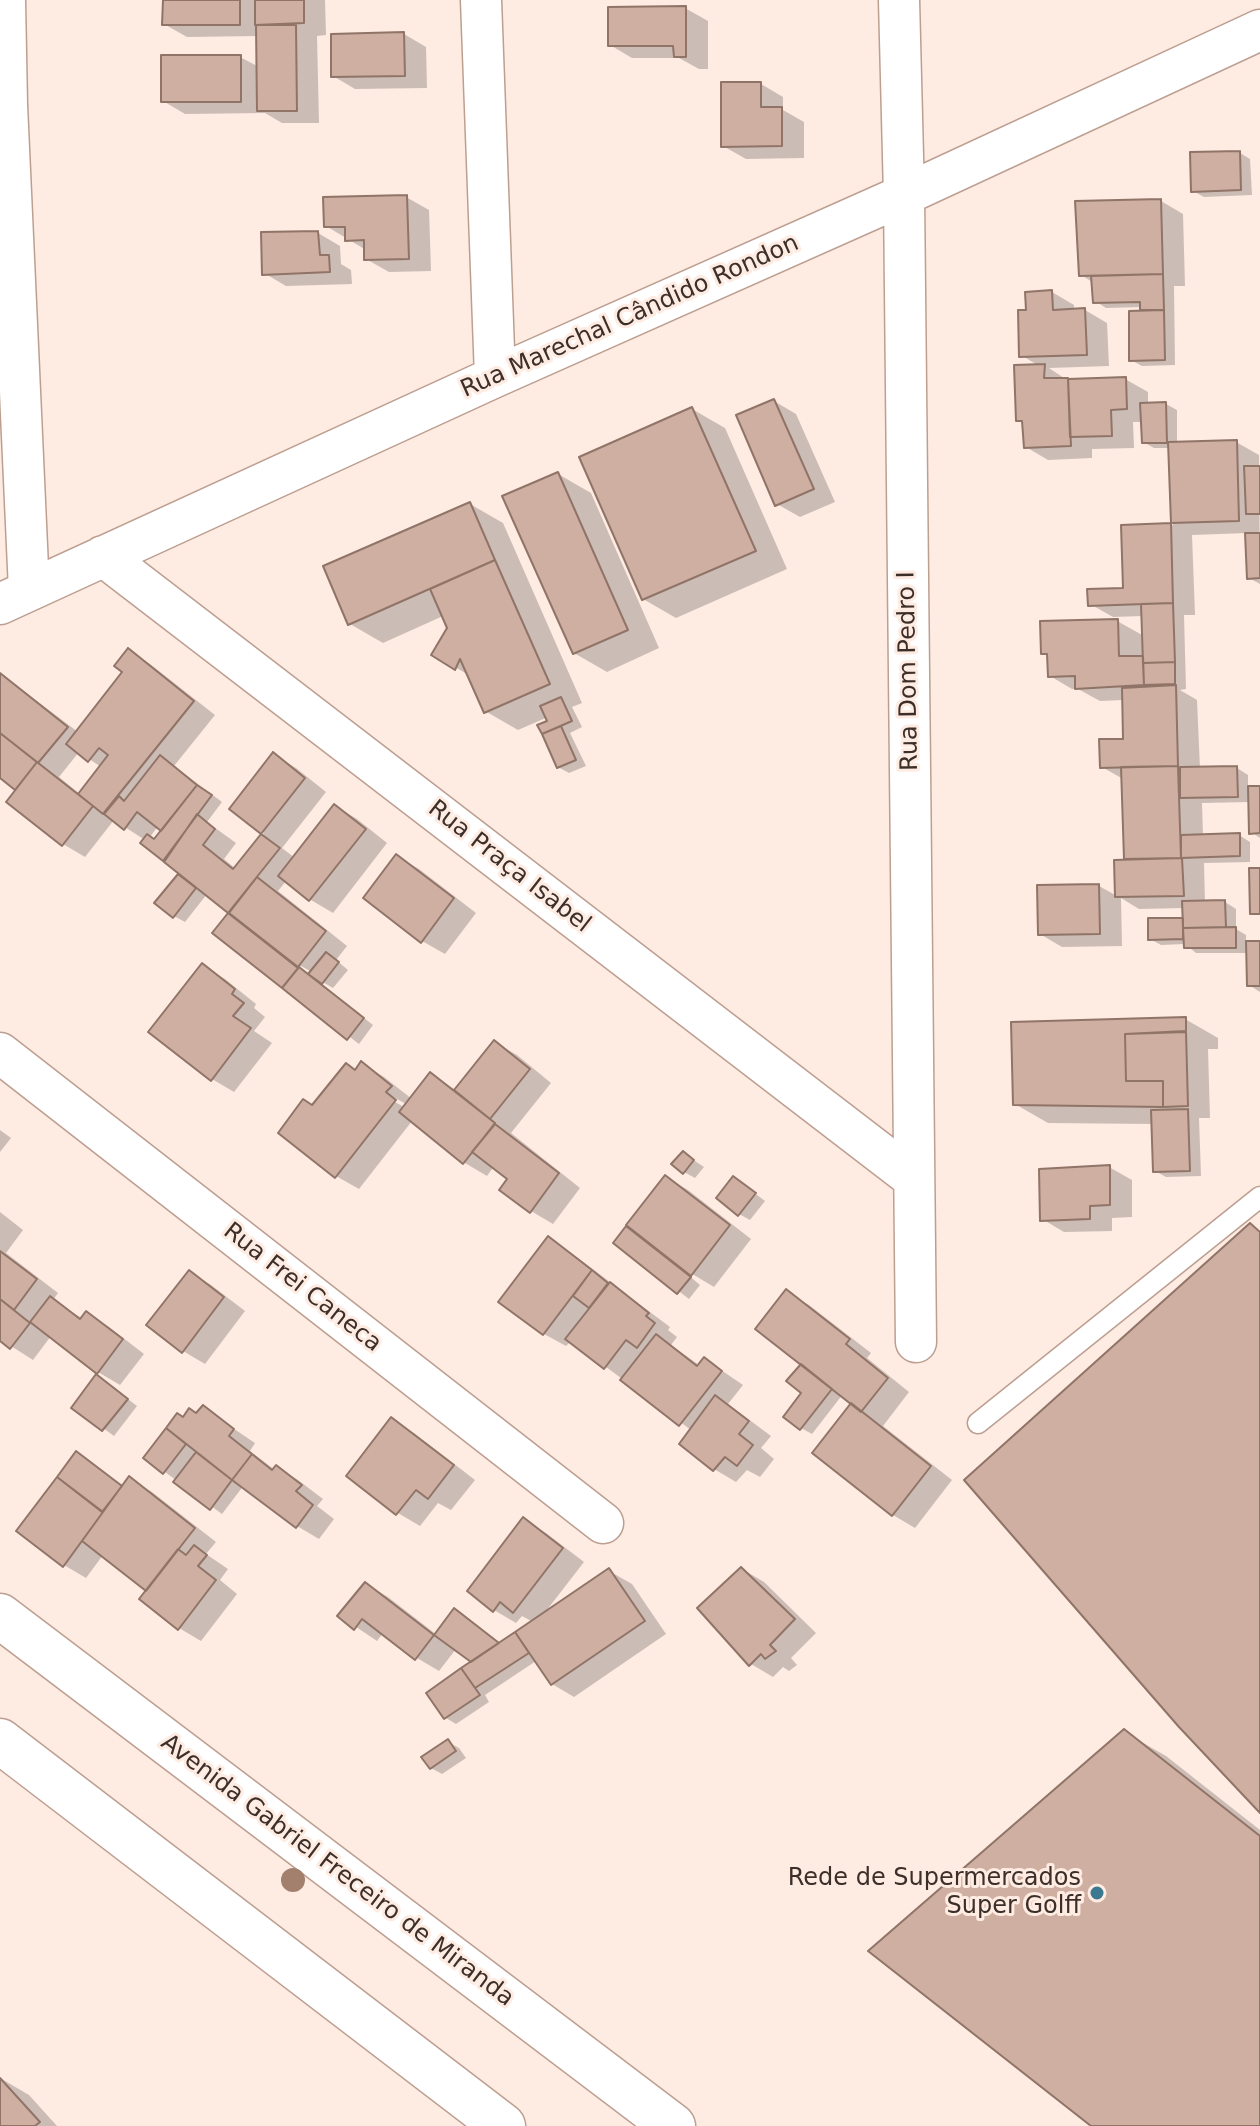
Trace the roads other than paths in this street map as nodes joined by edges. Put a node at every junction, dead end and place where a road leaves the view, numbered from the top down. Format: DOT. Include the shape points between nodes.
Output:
graph roads {
  1 [pos="5,0"];
  2 [pos="481,0"];
  3 [pos="899,0"];
  4 [pos="1260,30"];
  5 [pos="3,106"];
  6 [pos="904,195"];
  7 [pos="495,377"];
  8 [pos="103,556"];
  9 [pos="15,597"];
  10 [pos="0,1053"];
  11 [pos="914,1179"];
  12 [pos="1260,1197"];
  13 [pos="916,1342"];
  14 [pos="978,1423"];
  15 [pos="603,1523"];
  16 [pos="0,1616"];
  17 [pos="0,1741"];
  18 [pos="503,2126"];
  19 [pos="673,2126"];
  1 -- 5 [label="street"];
  2 -- 7 [label="street"];
  3 -- 6 [label="street, Rua Dom Pedro I"];
  4 -- 6 [label="street, Rua Marechal Cândido Rondon"];
  5 -- 9 [label="street"];
  6 -- 7 [label="street, Rua Marechal Cândido Rondon"];
  6 -- 11 [label="street, Rua Dom Pedro I"];
  7 -- 8 [label="street, Rua Marechal Cândido Rondon"];
  8 -- 9 [label="street, Rua Marechal Cândido Rondon"];
  8 -- 11 [label="street, Rua Praça Isabel"];
  10 -- 15 [label="street, Rua Frei Caneca"];
  11 -- 13 [label="street, Rua Dom Pedro I"];
  12 -- 14 [label="lane"];
  16 -- 19 [label="street, Avenida Gabriel Freceiro de Miranda"];
  17 -- 18 [label="street"];
}
